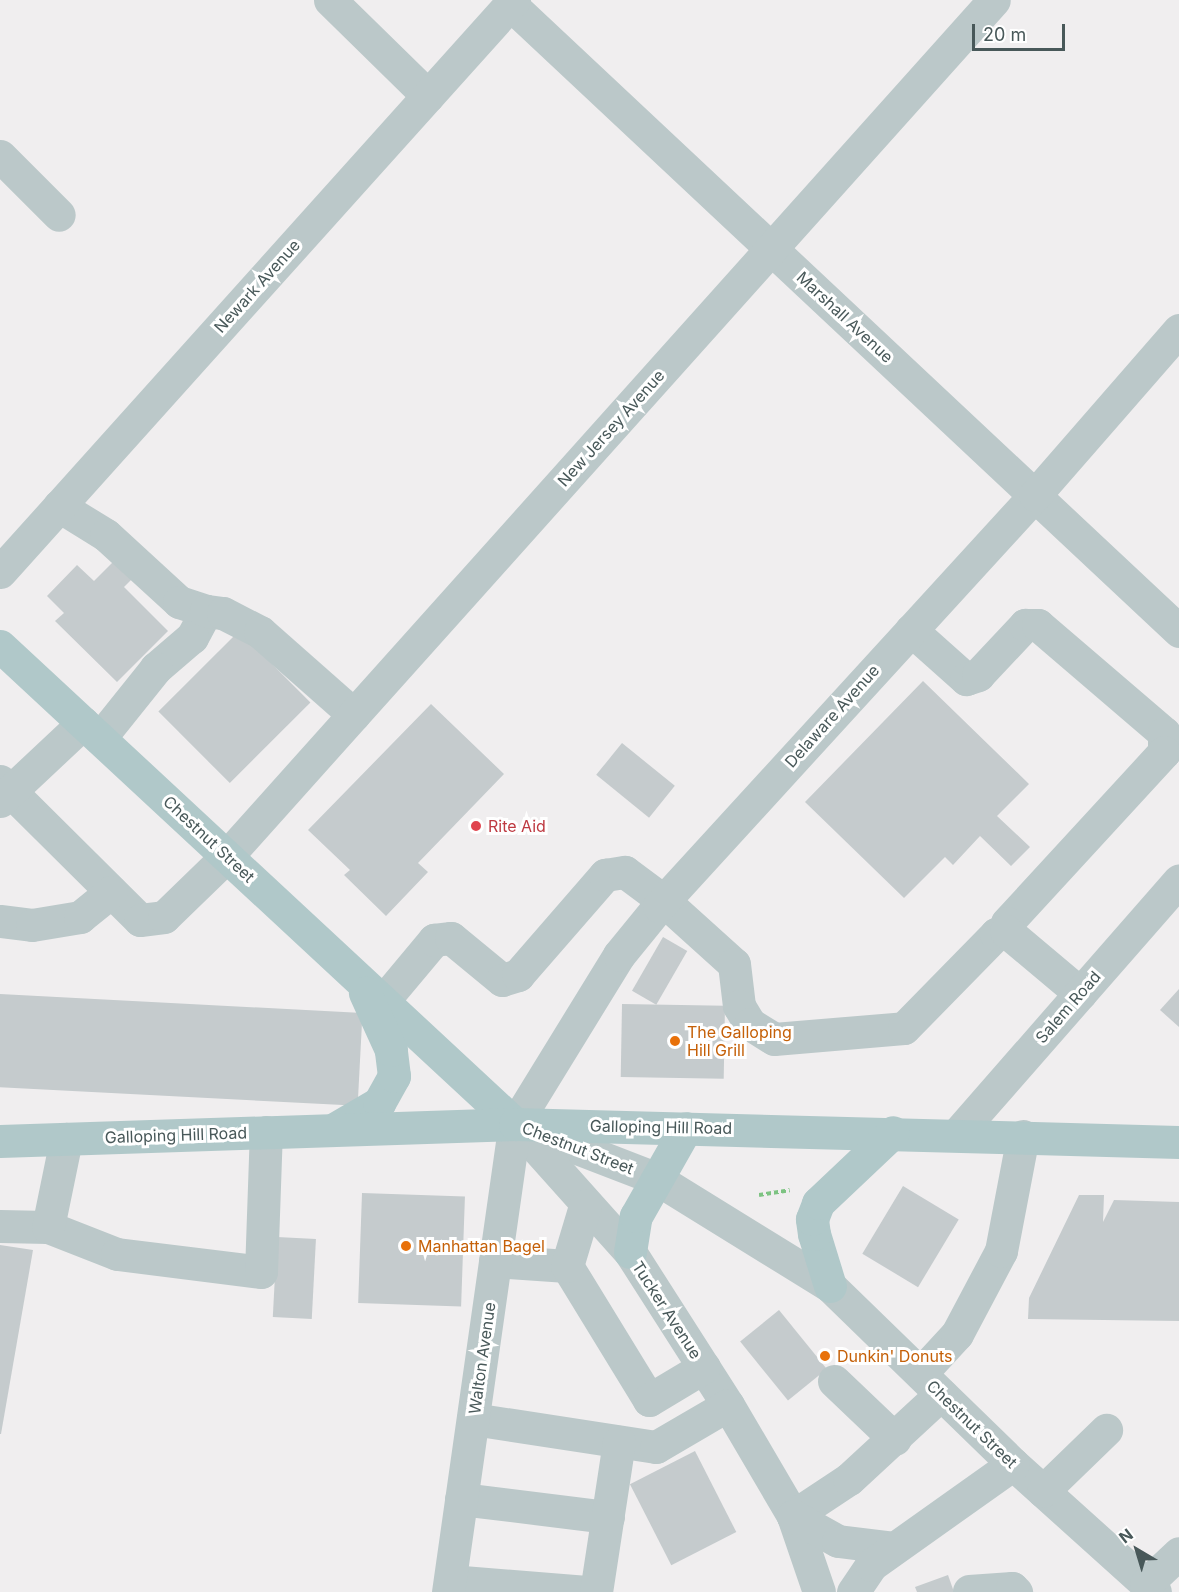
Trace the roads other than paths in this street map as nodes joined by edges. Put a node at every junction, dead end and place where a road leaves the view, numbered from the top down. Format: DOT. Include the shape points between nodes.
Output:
graph roads {
  1 [pos="330,0"];
  2 [pos="994,0"];
  3 [pos="512,2"];
  4 [pos="428,96"];
  5 [pos="0,156"];
  6 [pos="59,215"];
  7 [pos="772,249"];
  8 [pos="1179,330"];
  9 [pos="1035,495"];
  10 [pos="58,506"];
  11 [pos="0,572"];
  12 [pos="206,611"];
  13 [pos="911,630"];
  14 [pos="1179,630"];
  15 [pos="0,646"];
  16 [pos="354,714"];
  17 [pos="92,731"];
  18 [pos="3,791"];
  19 [pos="227,856"];
  20 [pos="1179,880"];
  21 [pos="111,892"];
  22 [pos="664,901"];
  23 [pos="0,921"];
  24 [pos="1006,931"];
  25 [pos="358,978"];
  26 [pos="1080,993"];
  27 [pos="383,1001"];
  28 [pos="515,1124"];
  29 [pos="686,1128"];
  30 [pos="332,1130"];
  31 [pos="266,1132"];
  32 [pos="893,1132"];
  33 [pos="957,1134"];
  34 [pos="1023,1136"];
  35 [pos="66,1139"];
  36 [pos="0,1141"];
  37 [pos="1179,1142"];
  38 [pos="657,1179"];
  39 [pos="585,1206"];
  40 [pos="0,1226"];
  41 [pos="48,1227"];
  42 [pos="630,1252"];
  43 [pos="495,1262"];
  44 [pos="567,1266"];
  45 [pos="830,1286"];
  46 [pos="704,1367"];
  47 [pos="834,1381"];
  48 [pos="931,1384"];
  49 [pos="728,1405"];
  50 [pos="473,1419"];
  51 [pos="1106,1430"];
  52 [pos="895,1439"];
  53 [pos="619,1442"];
  54 [pos="1013,1464"];
  55 [pos="1043,1491"];
  56 [pos="461,1499"];
  57 [pos="793,1516"];
  58 [pos="608,1517"];
  59 [pos="894,1548"];
  60 [pos="1179,1553"];
  61 [pos="1140,1586"];
  62 [pos="449,1587"];
  63 [pos="969,1591"];
  64 [pos="587,1592"];
  65 [pos="596,1592"];
  66 [pos="819,1592"];
  67 [pos="853,1592"];
  68 [pos="1016,1592"];
  1 -- 4 [label="street"];
  2 -- 7 [label="street, New Jersey Avenue"];
  3 -- 4 [label="street, Newark Avenue"];
  3 -- 7 [label="street, Marshall Avenue"];
  4 -- 10 [label="street, Newark Avenue"];
  5 -- 6 [label="street"];
  7 -- 9 [label="street, Marshall Avenue"];
  7 -- 16 [label="street, New Jersey Avenue"];
  8 -- 9 [label="street, Delaware Avenue"];
  9 -- 13 [label="street, Delaware Avenue"];
  9 -- 14 [label="street, Marshall Avenue"];
  10 -- 11 [label="street, Newark Avenue"];
  10 -- 12 [label="street" via="106,535 178,602"];
  12 -- 16 [label="street" via="224,613 260,632"];
  12 -- 17 [label="street" via="192,637"];
  13 -- 22 [label="street, Delaware Avenue"];
  13 -- 24 [label="street" via="966,680 978,675 1025,626 1038,624 1164,733 1164,752 1007,923"];
  15 -- 17 [label="main road, Chestnut Street"];
  16 -- 19 [label="street, New Jersey Avenue"];
  17 -- 18 [label="street"];
  17 -- 19 [label="main road, Chestnut Street"];
  18 -- 21 [label="street, New Jersey Avenue"];
  19 -- 21 [label="street, New Jersey Avenue" via="158,919 140,920"];
  19 -- 25 [label="main road, Chestnut Street"];
  20 -- 26 [label="street, Salem Road"];
  21 -- 23 [label="street" via="80,917 32,924"];
  22 -- 24 [label="street" via="734,964 739,1006 750,1024 774,1039 904,1028 996,934"];
  22 -- 27 [label="street" via="625,872 605,875 518,975 502,980 451,938 434,940"];
  22 -- 28 [label="street, Delaware Avenue" via="619,955"];
  24 -- 26 [label="street"];
  25 -- 27 [label="main road, Chestnut Street"];
  25 -- 30 [label="main road" via="391,1050 394,1076 379,1103"];
  26 -- 33 [label="street, Salem Road"];
  27 -- 28 [label="main road, Chestnut Street"];
  28 -- 29 [label="main road, Galloping Hill Road"];
  28 -- 30 [label="main road, Galloping Hill Road"];
  28 -- 38 [label="street, Chestnut Street"];
  28 -- 39 [label="street, Tucker Avenue"];
  28 -- 43 [label="street, Walton Avenue"];
  29 -- 32 [label="main road, Galloping Hill Road"];
  29 -- 38 [label="main road"];
  30 -- 31 [label="main road, Galloping Hill Road"];
  31 -- 35 [label="main road, Galloping Hill Road"];
  31 -- 41 [label="street" via="261,1272 117,1254"];
  32 -- 33 [label="main road, Galloping Hill Road"];
  32 -- 45 [label="main road" via="818,1203 812,1219 814,1234"];
  33 -- 34 [label="main road, Galloping Hill Road"];
  34 -- 37 [label="main road, Galloping Hill Road"];
  34 -- 48 [label="street" via="1001,1251"];
  35 -- 36 [label="main road, Galloping Hill Road"];
  35 -- 41 [label="street"];
  38 -- 42 [label="main road" via="636,1216"];
  38 -- 45 [label="street, Chestnut Street"];
  39 -- 42 [label="street, Tucker Avenue"];
  39 -- 44 [label="street"];
  40 -- 41 [label="street"];
  42 -- 46 [label="street, Tucker Avenue"];
  43 -- 44 [label="street"];
  43 -- 50 [label="street, Walton Avenue"];
  44 -- 46 [label="street" via="649,1400"];
  45 -- 48 [label="street, Chestnut Street"];
  46 -- 49 [label="street, Tucker Avenue"];
  47 -- 52 [label="street"];
  48 -- 52 [label="street"];
  48 -- 54 [label="street, Chestnut Street"];
  49 -- 53 [label="street" via="656,1447"];
  49 -- 57 [label="street, Tucker Avenue"];
  50 -- 53 [label="street"];
  50 -- 56 [label="street, Walton Avenue"];
  51 -- 55 [label="street"];
  52 -- 57 [label="street" via="818,1503"];
  53 -- 58 [label="street"];
  54 -- 55 [label="street, Chestnut Street"];
  54 -- 59 [label="street"];
  55 -- 61 [label="street, Chestnut Street"];
  56 -- 58 [label="street"];
  56 -- 62 [label="street, Walton Avenue"];
  57 -- 59 [label="street" via="838,1541"];
  57 -- 66 [label="street, Tucker Avenue"];
  58 -- 65 [label="street"];
  59 -- 67 [label="street" via="871,1565"];
  60 -- 61 [label="street"];
  62 -- 64 [label="street"];
  63 -- 68 [label="street" via="1012,1588"];
}
